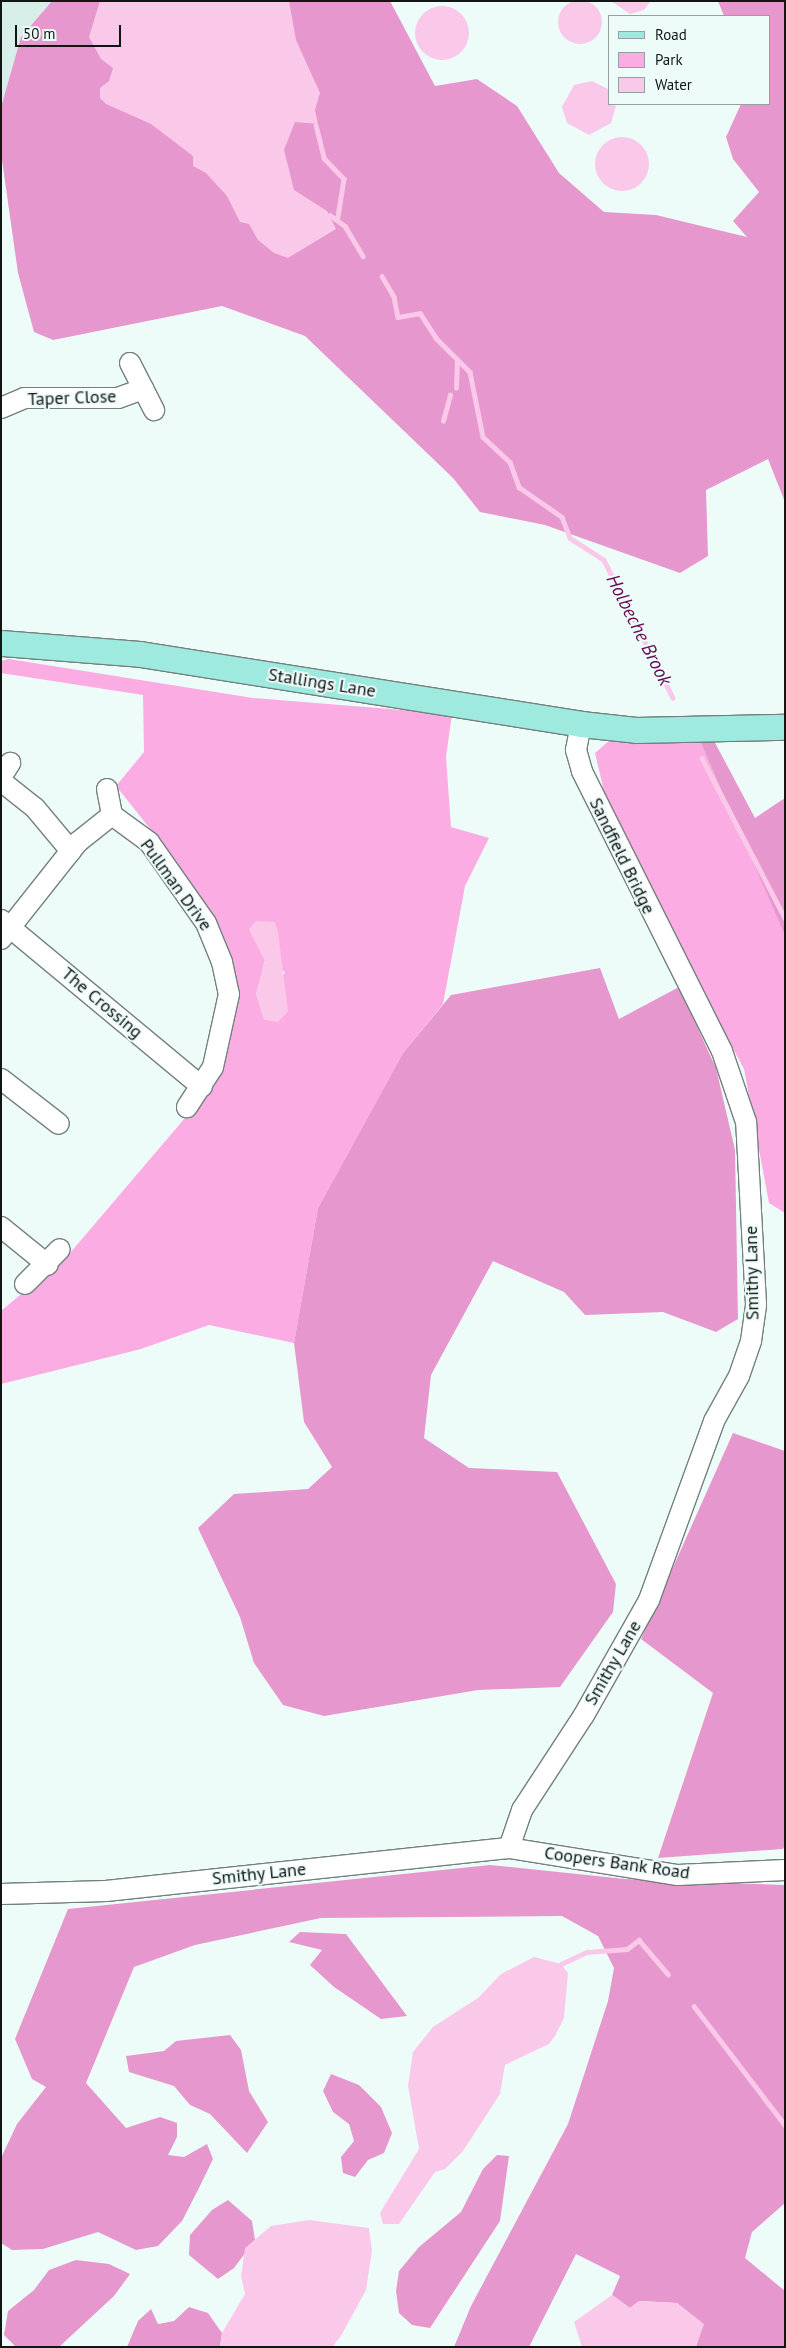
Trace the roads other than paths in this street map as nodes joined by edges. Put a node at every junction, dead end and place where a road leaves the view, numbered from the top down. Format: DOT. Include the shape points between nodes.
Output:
graph roads {
  1 [pos="130,363"];
  2 [pos="143,389"];
  3 [pos="1,408"];
  4 [pos="154,410"];
  5 [pos="3,640"];
  6 [pos="581,724"];
  7 [pos="785,727"];
  8 [pos="1,781"];
  9 [pos="107,789"];
  10 [pos="112,816"];
  11 [pos="71,852"];
  12 [pos="4,929"];
  13 [pos="684,984"];
  14 [pos="202,1087"];
  15 [pos="6,1088"];
  16 [pos="187,1106"];
  17 [pos="59,1124"];
  18 [pos="1,1227"];
  19 [pos="60,1248"];
  20 [pos="48,1264"];
  21 [pos="25,1284"];
  22 [pos="509,1848"];
  23 [pos="783,1870"];
  24 [pos="1,1894"];
  1 -- 2 [label="street, Taper Close"];
  2 -- 3 [label="street, Taper Close" via="118,398 24,398"];
  2 -- 4 [label="street, Taper Close"];
  5 -- 6 [label="main road, Stallings Lane" via="140,654"];
  6 -- 7 [label="main road, Stallings Lane" via="636,730"];
  6 -- 13 [label="street, Sandfield Bridge" via="576,750 582,771"];
  8 -- 11 [label="street" via="38,812"];
  9 -- 10 [label="street"];
  10 -- 11 [label="street" via="101,820"];
  10 -- 14 [label="street, Pullman Drive" via="149,842 206,923 222,962 229,994 213,1067"];
  11 -- 12 [label="street"];
  12 -- 14 [label="street, The Crossing"];
  13 -- 22 [label="street, Smithy Lane" via="722,1051 746,1122 756,1304 751,1341 739,1376 714,1421 650,1600 584,1715 522,1810"];
  14 -- 16 [label="street, Pullman Drive"];
  15 -- 17 [label="street"];
  18 -- 20 [label="street"];
  19 -- 20 [label="street"];
  20 -- 21 [label="street"];
  22 -- 23 [label="street, Coopers Bank Road" via="678,1875"];
  22 -- 24 [label="street, Smithy Lane" via="106,1891"];
}
